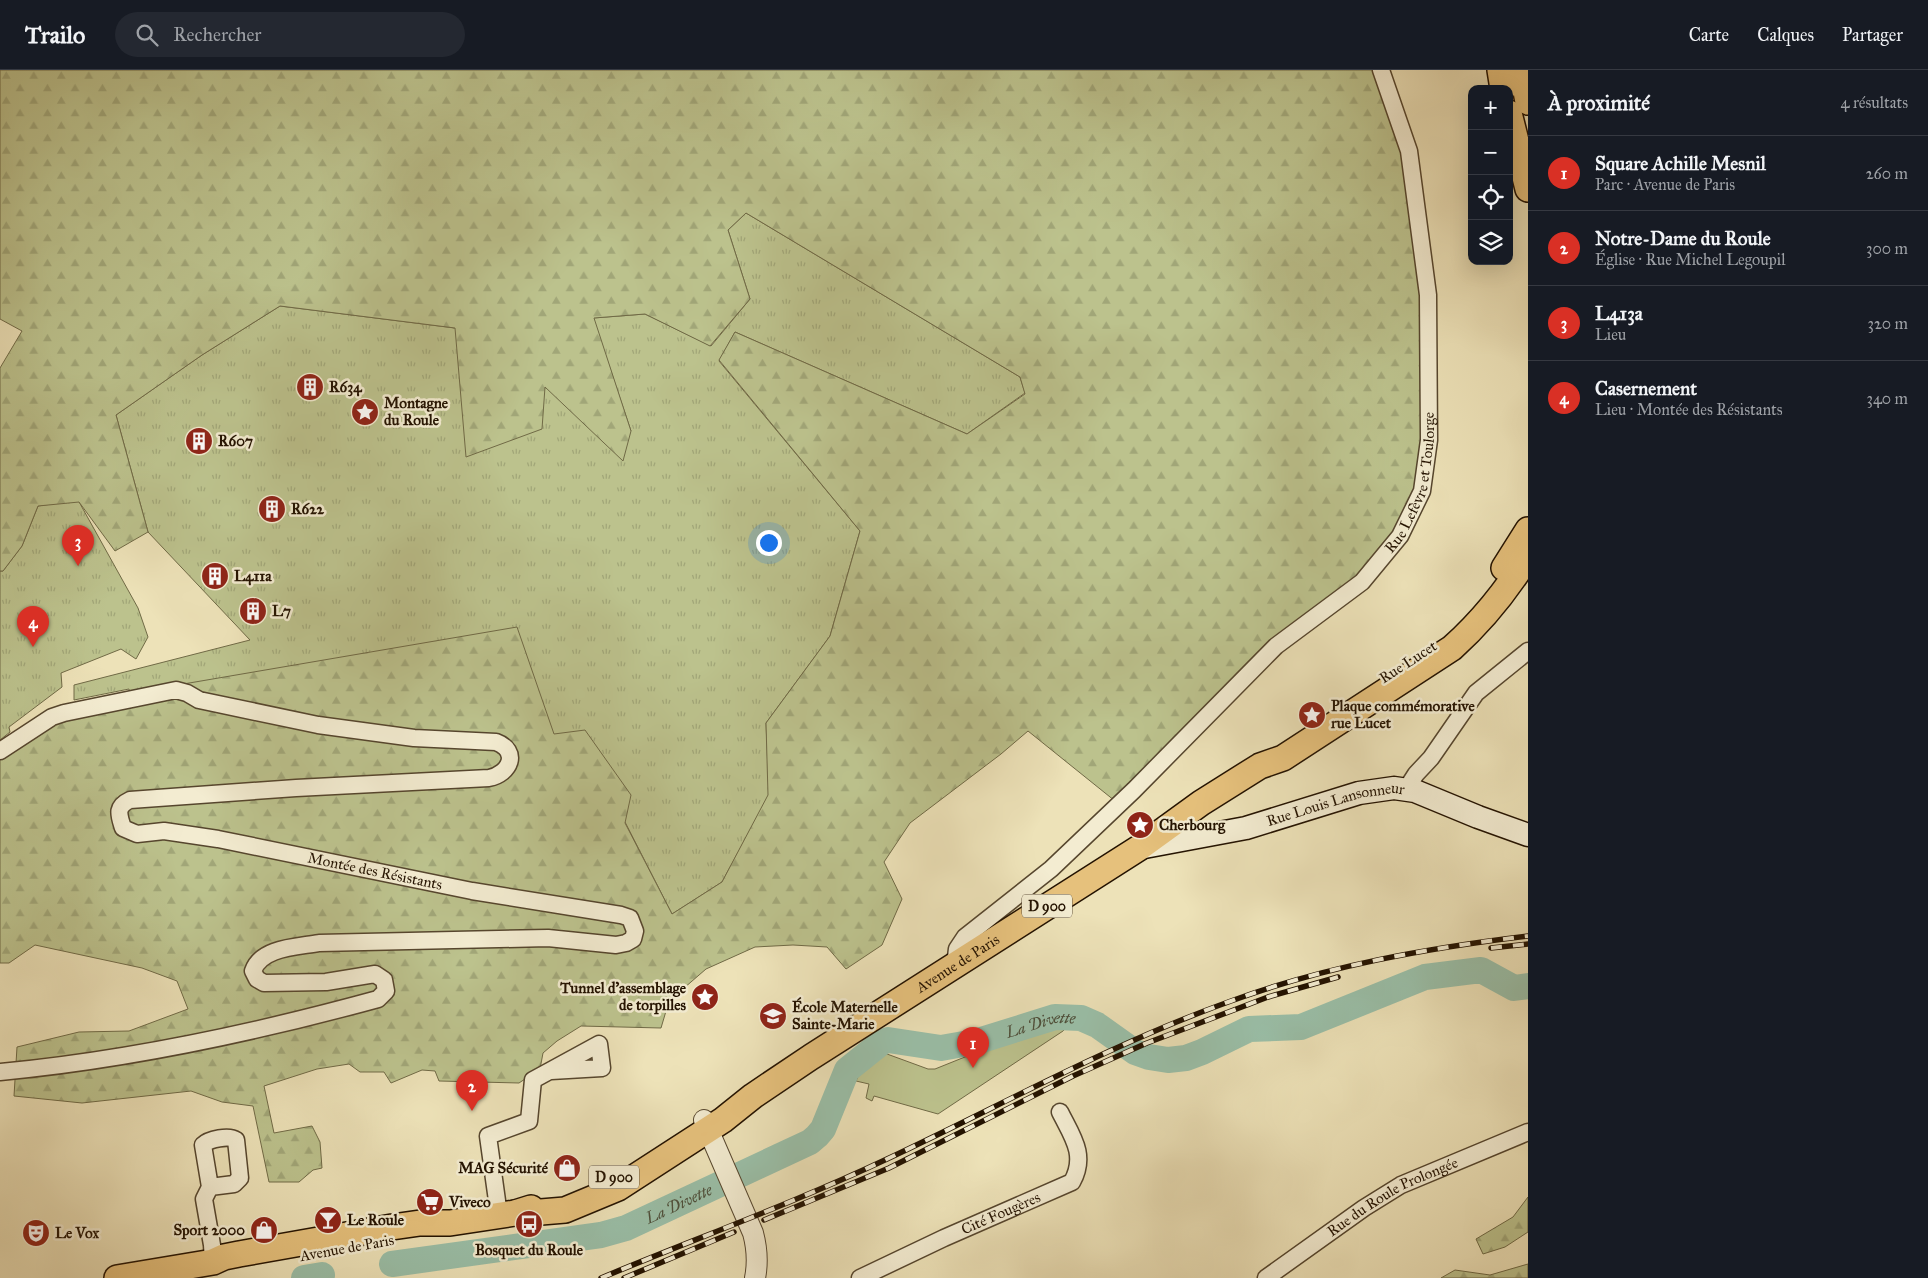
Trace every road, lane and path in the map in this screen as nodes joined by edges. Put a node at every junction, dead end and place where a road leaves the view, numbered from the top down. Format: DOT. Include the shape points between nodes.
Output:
graph roads {
  1 [pos="1381,70"];
  2 [pos="1500,70"];
  3 [pos="1522,70"];
  4 [pos="1502,85"];
  5 [pos="1528,102"];
  6 [pos="1513,129"];
  7 [pos="1528,188"];
  8 [pos="1528,530"];
  9 [pos="1528,556"];
  10 [pos="1528,651"];
  11 [pos="0,751"];
  12 [pos="1260,766"];
  13 [pos="1408,788"];
  14 [pos="1528,835"];
  15 [pos="1139,848"];
  16 [pos="955,965"];
  17 [pos="550,1071"];
  18 [pos="0,1072"];
  19 [pos="1060,1112"];
  20 [pos="706,1125"];
  21 [pos="1528,1132"];
  22 [pos="210,1187"];
  23 [pos="507,1214"];
  24 [pos="213,1262"];
  25 [pos="117,1278"];
  26 [pos="755,1278"];
  27 [pos="860,1278"];
  28 [pos="1266,1278"];
  1 -- 16 [label="street, Rue Lefèvre et Toulorge" via="1410,152 1428,295 1429,440 1422,491 1400,536 1362,582 1276,646 1051,869 965,937 957,949"];
  2 -- 4 [label="main road"];
  3 -- 5 [label="main road"];
  6 -- 7 [label="main road"];
  8 -- 12 [label="main road, Rue Lucet" via="1502,572 1450,635 1281,746"];
  9 -- 12 [label="main road, Rue Lucet" via="1497,600 1452,648 1283,758"];
  10 -- 13 [label="street" via="1476,693"];
  11 -- 18 [label="street, Montée des Résistants" via="52,717 176,690 199,700 318,725 414,738 496,742 504,745 510,754 507,770 499,776 130,800 119,809 120,819 123,828 137,834 164,831 218,839 472,891 622,915 630,918 635,931 633,939 626,944 548,938 319,943 284,949 255,963 253,971 257,979 264,983 326,982 375,974 384,980 386,991 378,999 240,1035 102,1060"];
  12 -- 15 [label="main road, Rue Lucet"];
  13 -- 14 [label="main road, Rue Louis Lansonneur / D 900"];
  13 -- 15 [label="main road, Rue Louis Lansonneur / D 900" via="1359,793 1246,828"];
  15 -- 16 [label="main road, Avenue de Paris / D 900"];
  16 -- 20 [label="main road, Avenue de Paris / D 900" via="753,1096 718,1111"];
  17 -- 23 [label="street" via="533,1080 529,1121 488,1136"];
  19 -- 27 [label="street, Cité Fougères" via="1079,1154 1079,1170 1072,1182"];
  20 -- 23 [label="main road, Avenue de Paris / D 900" via="645,1172 598,1198 557,1212"];
  20 -- 26 [label="street" via="748,1219 756,1246"];
  21 -- 28 [label="street, Rue du Roule Prolongée" via="1401,1185"];
  22 -- 24 [label="street" via="204,1199"];
  23 -- 24 [label="main road, Avenue de Paris / D 900" via="392,1227 224,1256"];
  24 -- 25 [label="main road, Avenue de Paris / D 900"];
}
